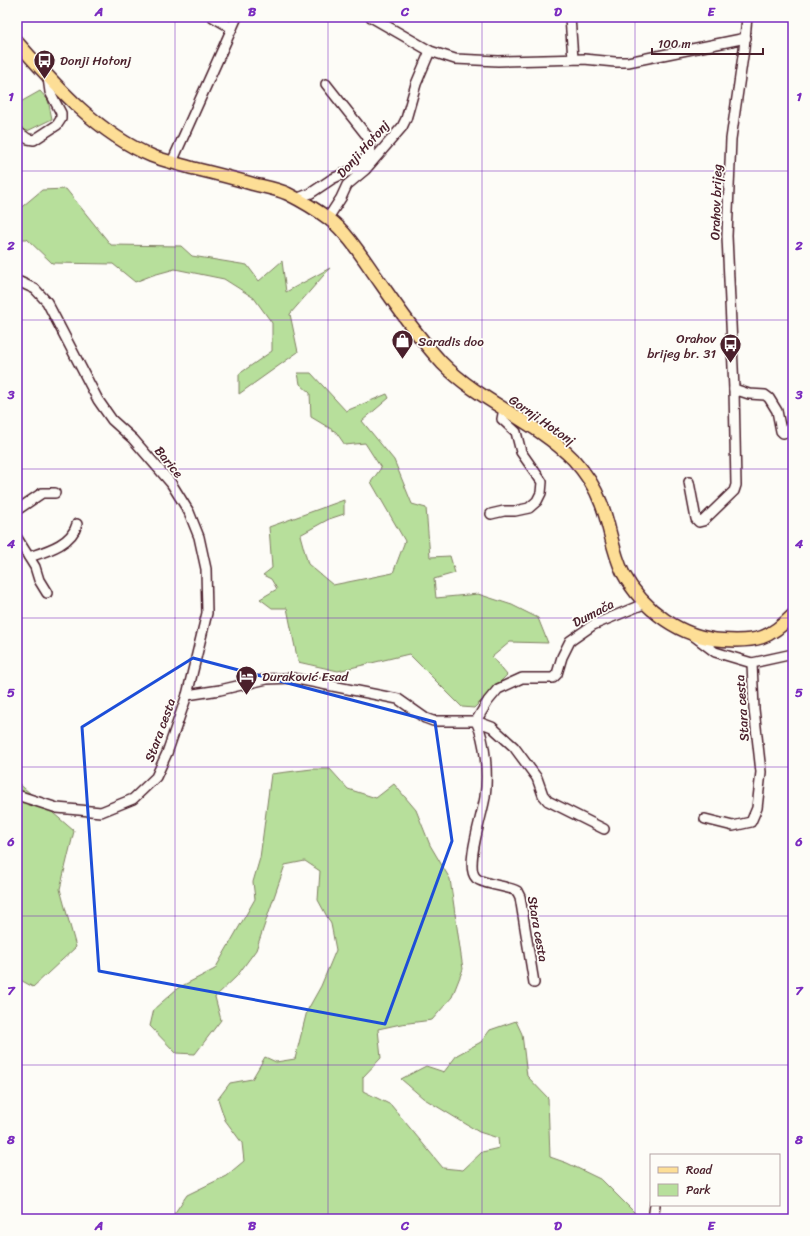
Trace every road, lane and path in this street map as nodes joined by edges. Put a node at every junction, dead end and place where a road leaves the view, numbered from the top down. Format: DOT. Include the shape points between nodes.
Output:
graph roads {
  1 [pos="213,17"];
  2 [pos="237,17"];
  3 [pos="371,17"];
  4 [pos="570,17"];
  5 [pos="747,17"];
  6 [pos="232,28"];
  7 [pos="746,38"];
  8 [pos="17,42"];
  9 [pos="430,51"];
  10 [pos="573,59"];
  11 [pos="48,78"];
  12 [pos="326,84"];
  13 [pos="17,131"];
  14 [pos="172,162"];
  15 [pos="296,199"];
  16 [pos="328,218"];
  17 [pos="17,282"];
  18 [pos="734,389"];
  19 [pos="504,409"];
  20 [pos="793,418"];
  21 [pos="689,482"];
  22 [pos="56,493"];
  23 [pos="17,510"];
  24 [pos="491,514"];
  25 [pos="77,524"];
  26 [pos="17,538"];
  27 [pos="29,557"];
  28 [pos="47,593"];
  29 [pos="646,603"];
  30 [pos="793,615"];
  31 [pos="694,636"];
  32 [pos="793,654"];
  33 [pos="752,663"];
  34 [pos="187,695"];
  35 [pos="476,721"];
  36 [pos="17,795"];
  37 [pos="705,819"];
  38 [pos="604,829"];
  39 [pos="534,983"];
  40 [pos="655,1206"];
  41 [pos="653,1219"];
  1 -- 6 [label="street"];
  2 -- 6 [label="street"];
  3 -- 9 [label="street"];
  4 -- 10 [label="street"];
  5 -- 7 [label="street, Orahov brijeg"];
  6 -- 14 [label="street"];
  7 -- 10 [label="street" via="628,62"];
  7 -- 18 [label="street, Orahov brijeg" via="731,139 728,228"];
  8 -- 11 [label="main road"];
  9 -- 10 [label="street" via="455,59"];
  9 -- 16 [label="street, Donji Hotonj" via="402,127 365,170 347,185"];
  11 -- 13 [label="street" via="50,92 61,113 61,119 57,125 34,140"];
  11 -- 14 [label="main road" via="94,122 152,156"];
  12 -- 15 [label="street, Donji Hotonj" via="367,136 370,153 356,168"];
  14 -- 15 [label="main road" via="288,194"];
  15 -- 16 [label="main road"];
  16 -- 19 [label="main road, Gornji Hotonj" via="357,249 414,330 443,364 479,394"];
  17 -- 34 [label="street, Barice" via="35,289 47,302 98,400 112,420 133,439 171,483 189,512 200,537 206,569 207,613"];
  18 -- 20 [label="street" via="769,398 775,406 783,433 789,430"];
  18 -- 21 [label="street, Orahov brijeg" via="734,491 699,522 696,519"];
  19 -- 24 [label="street" via="502,419 516,432 521,452 542,482 541,492 529,508"];
  19 -- 29 [label="main road, Gornji Hotonj" via="548,438 587,476 601,501 623,572"];
  22 -- 23 [label="street" via="42,493"];
  25 -- 27 [label="street" via="76,532 70,538 50,550"];
  26 -- 27 [label="street"];
  27 -- 28 [label="street"];
  29 -- 31 [label="main road, Gornji Hotonj" via="665,620"];
  29 -- 35 [label="street, Dumača" via="593,625 570,641 553,678 522,678 498,689"];
  30 -- 31 [label="main road, Gornji Hotonj" via="768,636 755,639 721,640"];
  31 -- 33 [label="street, Stara cesta" via="715,652"];
  32 -- 33 [label="street, Stara cesta"];
  33 -- 37 [label="street, Stara cesta" via="761,772 757,808 750,822 733,826"];
  34 -- 35 [label="street, Stara cesta" via="267,679 292,678 398,698 433,721"];
  34 -- 36 [label="street, Stara cesta" via="156,777 133,799 101,812 57,808"];
  35 -- 38 [label="street, Stara cesta" via="492,727 514,747 537,778 548,801"];
  35 -- 39 [label="street, Stara cesta" via="482,738 486,771 485,796 473,850 473,873 482,882 510,887 517,891"];
  40 -- 41 [label="street"];
}
